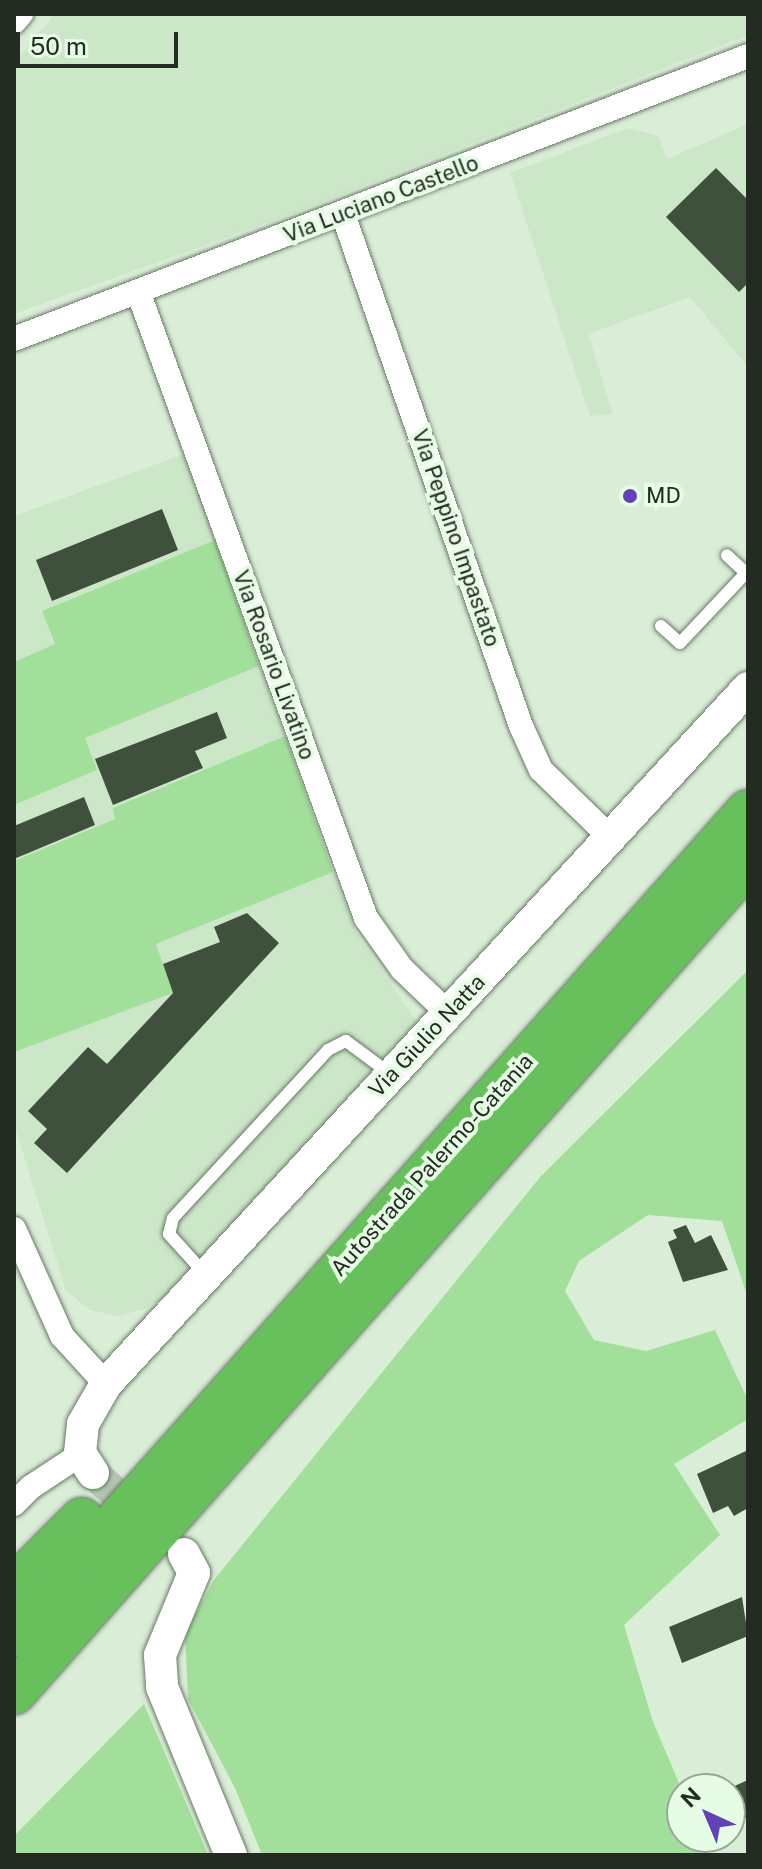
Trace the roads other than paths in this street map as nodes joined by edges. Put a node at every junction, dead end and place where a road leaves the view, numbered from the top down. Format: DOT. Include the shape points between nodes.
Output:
graph roads {
  1 [pos="21,14"];
  2 [pos="14,22"];
  3 [pos="748,56"];
  4 [pos="343,214"];
  5 [pos="139,294"];
  6 [pos="14,339"];
  7 [pos="727,555"];
  8 [pos="747,574"];
  9 [pos="661,626"];
  10 [pos="748,688"];
  11 [pos="748,811"];
  12 [pos="610,837"];
  13 [pos="748,863"];
  14 [pos="448,1013"];
  15 [pos="391,1075"];
  16 [pos="524,1114"];
  17 [pos="14,1229"];
  18 [pos="348,1258"];
  19 [pos="207,1275"];
  20 [pos="106,1384"];
  21 [pos="87,1464"];
  22 [pos="14,1504"];
  23 [pos="130,1531"];
  24 [pos="184,1554"];
  25 [pos="14,1587"];
  26 [pos="14,1636"];
  27 [pos="14,1693"];
  28 [pos="14,1719"];
  29 [pos="231,1855"];
  1 -- 2 [label="street"];
  3 -- 4 [label="street, Via Luciano Castello"];
  4 -- 5 [label="street, Via Luciano Castello"];
  4 -- 12 [label="street, Via Peppino Impastato" via="521,726 541,770"];
  5 -- 6 [label="street, Via Luciano Castello"];
  5 -- 14 [label="street, Via Rosario Livatino" via="366,918 402,969"];
  7 -- 8 [label="lane"];
  8 -- 9 [label="lane" via="680,643"];
  10 -- 12 [label="street, Via Giulio Natta"];
  11 -- 18 [label="highway, Autostrada Palermo-Catania"];
  12 -- 14 [label="street, Via Giulio Natta"];
  13 -- 16 [label="highway, Autostrada Palermo-Catania"];
  14 -- 15 [label="street, Via Giulio Natta"];
  15 -- 19 [label="street, Via Giulio Natta"];
  15 -- 19 [label="lane" via="346,1041 328,1050 193,1195 173,1218 169,1234"];
  16 -- 23 [label="highway, Autostrada Palermo-Catania"];
  16 -- 28 [label="highway"];
  17 -- 20 [label="street" via="62,1336"];
  18 -- 23 [label="highway, Autostrada Palermo-Catania"];
  18 -- 25 [label="highway" via="225,1367"];
  19 -- 20 [label="street, Via Giulio Natta"];
  20 -- 21 [label="street, Via Giulio Natta" via="83,1424"];
  21 -- 22 [label="street" via="31,1487"];
  23 -- 26 [label="highway"];
  23 -- 27 [label="highway"];
  24 -- 29 [label="street" via="194,1573 160,1655 162,1687"];
}
